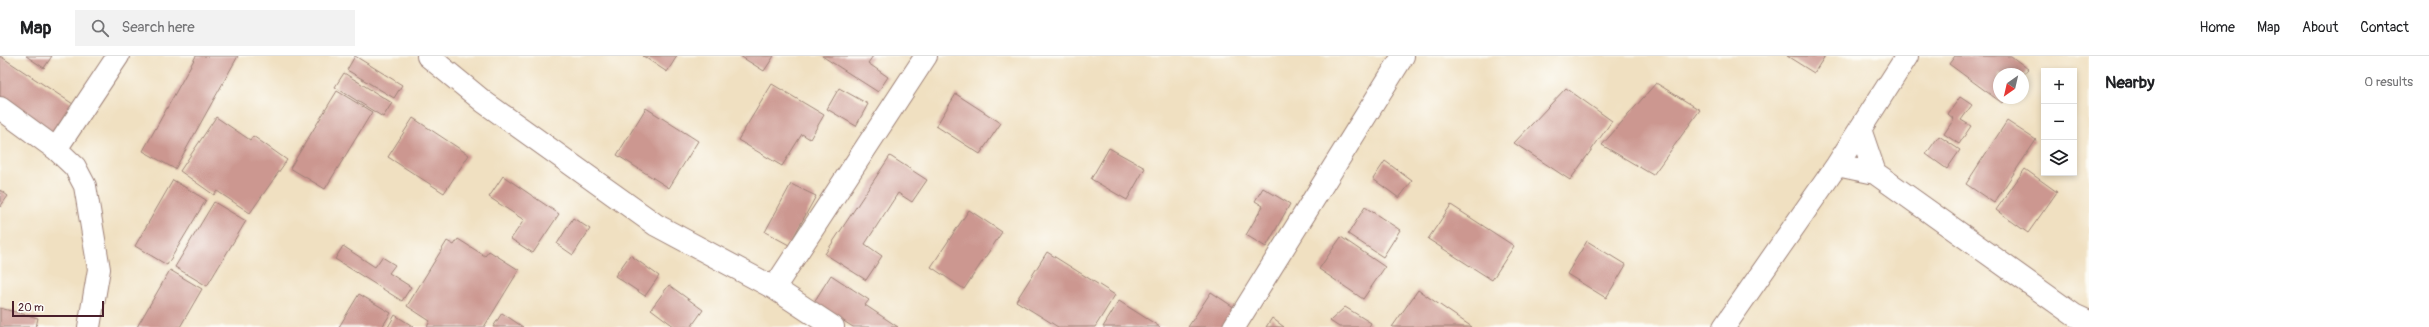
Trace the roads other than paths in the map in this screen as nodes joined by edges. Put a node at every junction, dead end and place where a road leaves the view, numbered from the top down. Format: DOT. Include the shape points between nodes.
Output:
graph roads {
  1 [pos="118,56"];
  2 [pos="429,56"];
  3 [pos="926,56"];
  4 [pos="1404,56"];
  5 [pos="1907,56"];
  6 [pos="0,108"];
  7 [pos="1860,130"];
  8 [pos="56,149"];
  9 [pos="1837,165"];
  10 [pos="1875,173"];
  11 [pos="774,288"];
  12 [pos="2089,322"];
  13 [pos="89,327"];
  14 [pos="833,327"];
  15 [pos="1234,327"];
  16 [pos="1724,327"];
  1 -- 8 [label="street"];
  2 -- 11 [label="street" via="484,102 656,225"];
  3 -- 11 [label="street"];
  4 -- 15 [label="street"];
  5 -- 7 [label="street"];
  6 -- 8 [label="street"];
  7 -- 9 [label="street"];
  7 -- 10 [label="street"];
  8 -- 13 [label="street" via="75,167 85,186 99,269"];
  9 -- 10 [label="street"];
  9 -- 16 [label="street"];
  10 -- 12 [label="street" via="2074,315"];
  11 -- 14 [label="street"];
}
